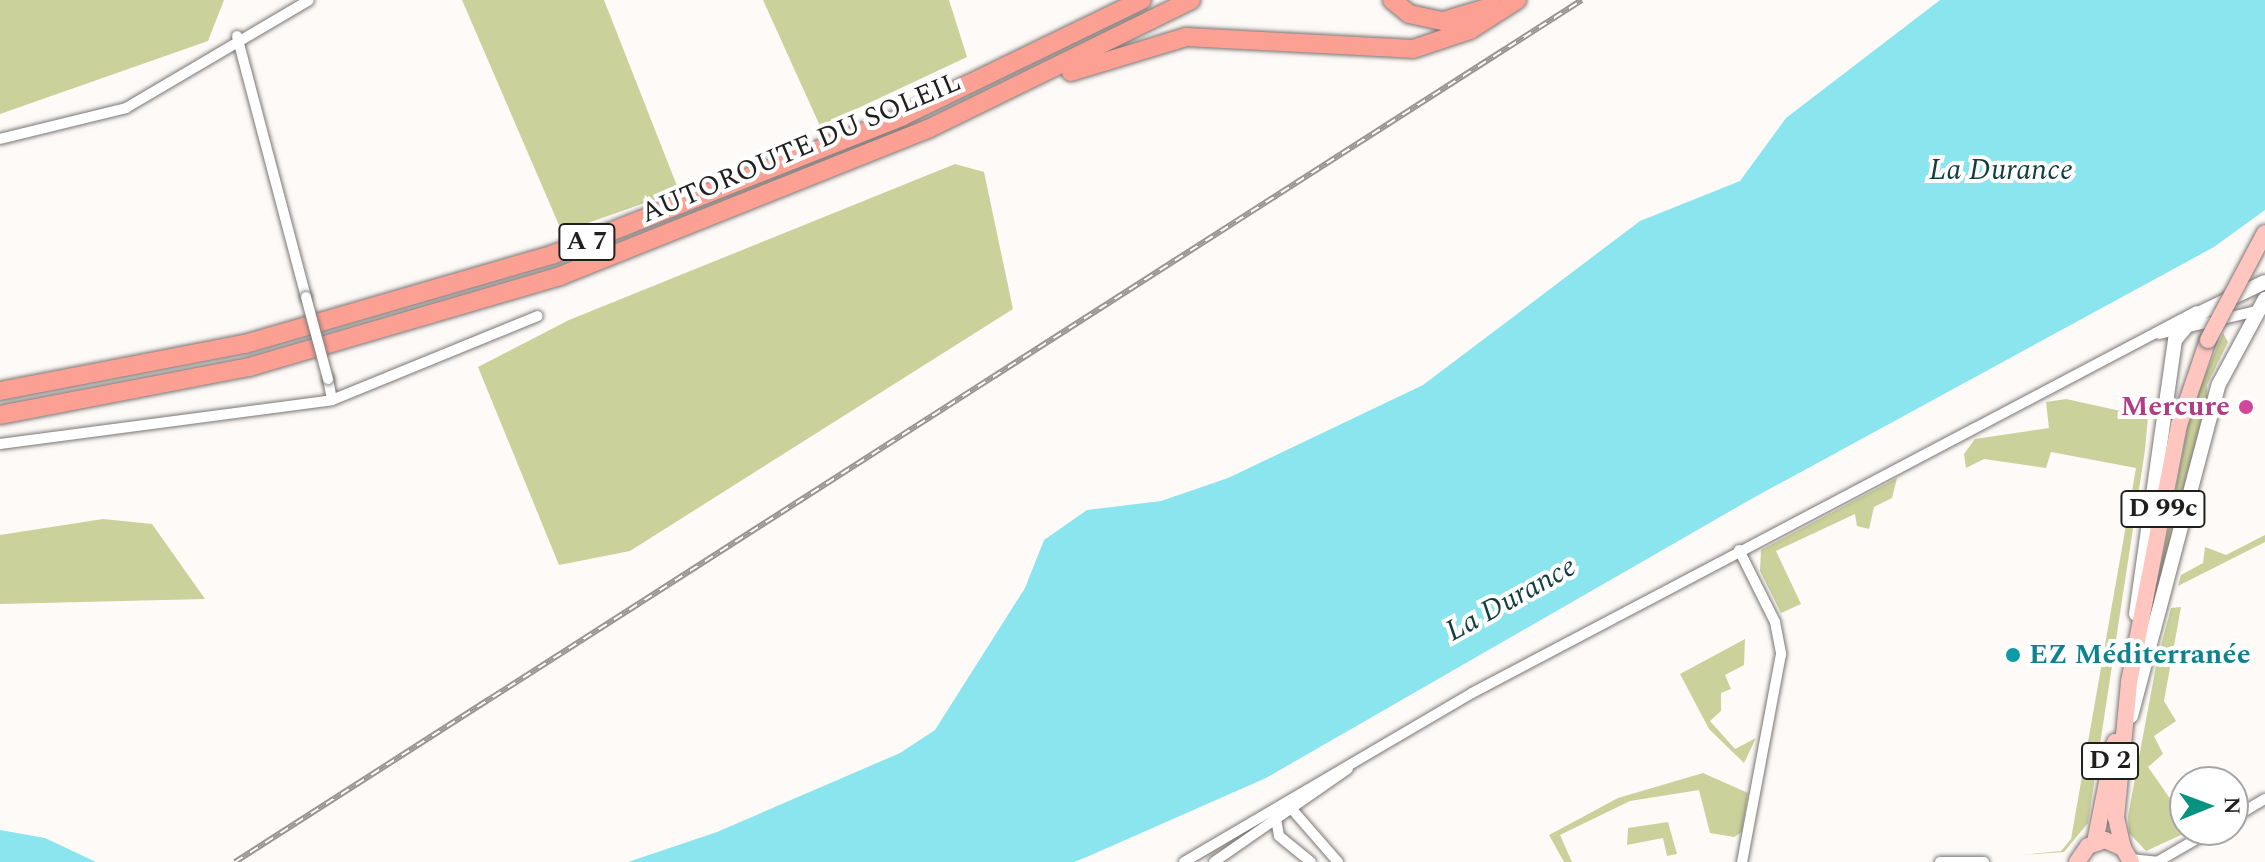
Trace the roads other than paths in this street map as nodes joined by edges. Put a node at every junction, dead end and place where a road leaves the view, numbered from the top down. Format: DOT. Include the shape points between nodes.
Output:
graph roads {
  1 [pos="309,0"];
  2 [pos="1142,0"];
  3 [pos="1191,0"];
  4 [pos="1392,0"];
  5 [pos="1502,0"];
  6 [pos="1517,0"];
  7 [pos="237,36"];
  8 [pos="928,129"];
  9 [pos="0,139"];
  10 [pos="2265,233"];
  11 [pos="2265,282"];
  12 [pos="2265,299"];
  13 [pos="2208,308"];
  14 [pos="2256,311"];
  15 [pos="538,316"];
  16 [pos="2183,328"];
  17 [pos="2145,338"];
  18 [pos="0,391"];
  19 [pos="332,400"];
  20 [pos="0,415"];
  21 [pos="0,444"];
  22 [pos="1739,550"];
  23 [pos="2129,682"];
  24 [pos="2124,727"];
  25 [pos="1382,744"];
  26 [pos="1310,798"];
  27 [pos="1286,807"];
  28 [pos="1304,819"];
  29 [pos="1275,823"];
  30 [pos="1279,836"];
  31 [pos="1255,837"];
  32 [pos="2095,842"];
  33 [pos="2184,846"];
  34 [pos="2128,856"];
  35 [pos="2075,861"];
  36 [pos="1184,862"];
  37 [pos="1214,862"];
  38 [pos="1311,862"];
  39 [pos="1338,862"];
  40 [pos="1742,862"];
  41 [pos="1940,862"];
  42 [pos="1984,862"];
  43 [pos="2157,862"];
  1 -- 7 [label="street"];
  2 -- 18 [label="highway, AUTOROUTE DU SOLEIL / A 7" via="901,117 554,254 245,344"];
  3 -- 8 [label="highway, AUTOROUTE DU SOLEIL / A 7"];
  4 -- 5 [label="highway" via="1409,14 1443,21"];
  6 -- 8 [label="highway" via="1470,30 1413,49 1220,36 1163,42"];
  7 -- 9 [label="street" via="126,108"];
  7 -- 19 [label="street, bridge"];
  8 -- 20 [label="highway, AUTOROUTE DU SOLEIL / A 7" via="560,276 408,324 249,367"];
  10 -- 23 [label="main road, D 99c, bridge" via="2208,340 2182,413"];
  11 -- 13 [label="main road"];
  12 -- 14 [label="main road, D 2"];
  13 -- 16 [label="main road"];
  13 -- 17 [label="street"];
  14 -- 16 [label="street"];
  14 -- 24 [label="main road, D 2" via="2219,384"];
  15 -- 19 [label="street"];
  16 -- 17 [label="street"];
  16 -- 23 [label="main road, D 2" via="2164,390"];
  17 -- 22 [label="street"];
  19 -- 21 [label="street"];
  22 -- 25 [label="street"];
  22 -- 40 [label="street" via="1771,611 1781,654"];
  23 -- 24 [label="main road, D 99c"];
  23 -- 32 [label="main road, D 2"];
  24 -- 34 [label="main road, D 2" via="2116,818"];
  25 -- 26 [label="street"];
  25 -- 27 [label="street"];
  26 -- 27 [label="street"];
  26 -- 28 [label="street"];
  27 -- 28 [label="street"];
  27 -- 29 [label="street"];
  27 -- 29 [label="street"];
  27 -- 36 [label="street"];
  28 -- 39 [label="street"];
  29 -- 30 [label="street"];
  29 -- 31 [label="street"];
  30 -- 31 [label="street"];
  30 -- 38 [label="street"];
  31 -- 37 [label="street"];
  32 -- 34 [label="main road"];
  32 -- 35 [label="main road"];
  33 -- 43 [label="street"];
  34 -- 43 [label="street"];
  41 -- 42 [label="street"];
}
